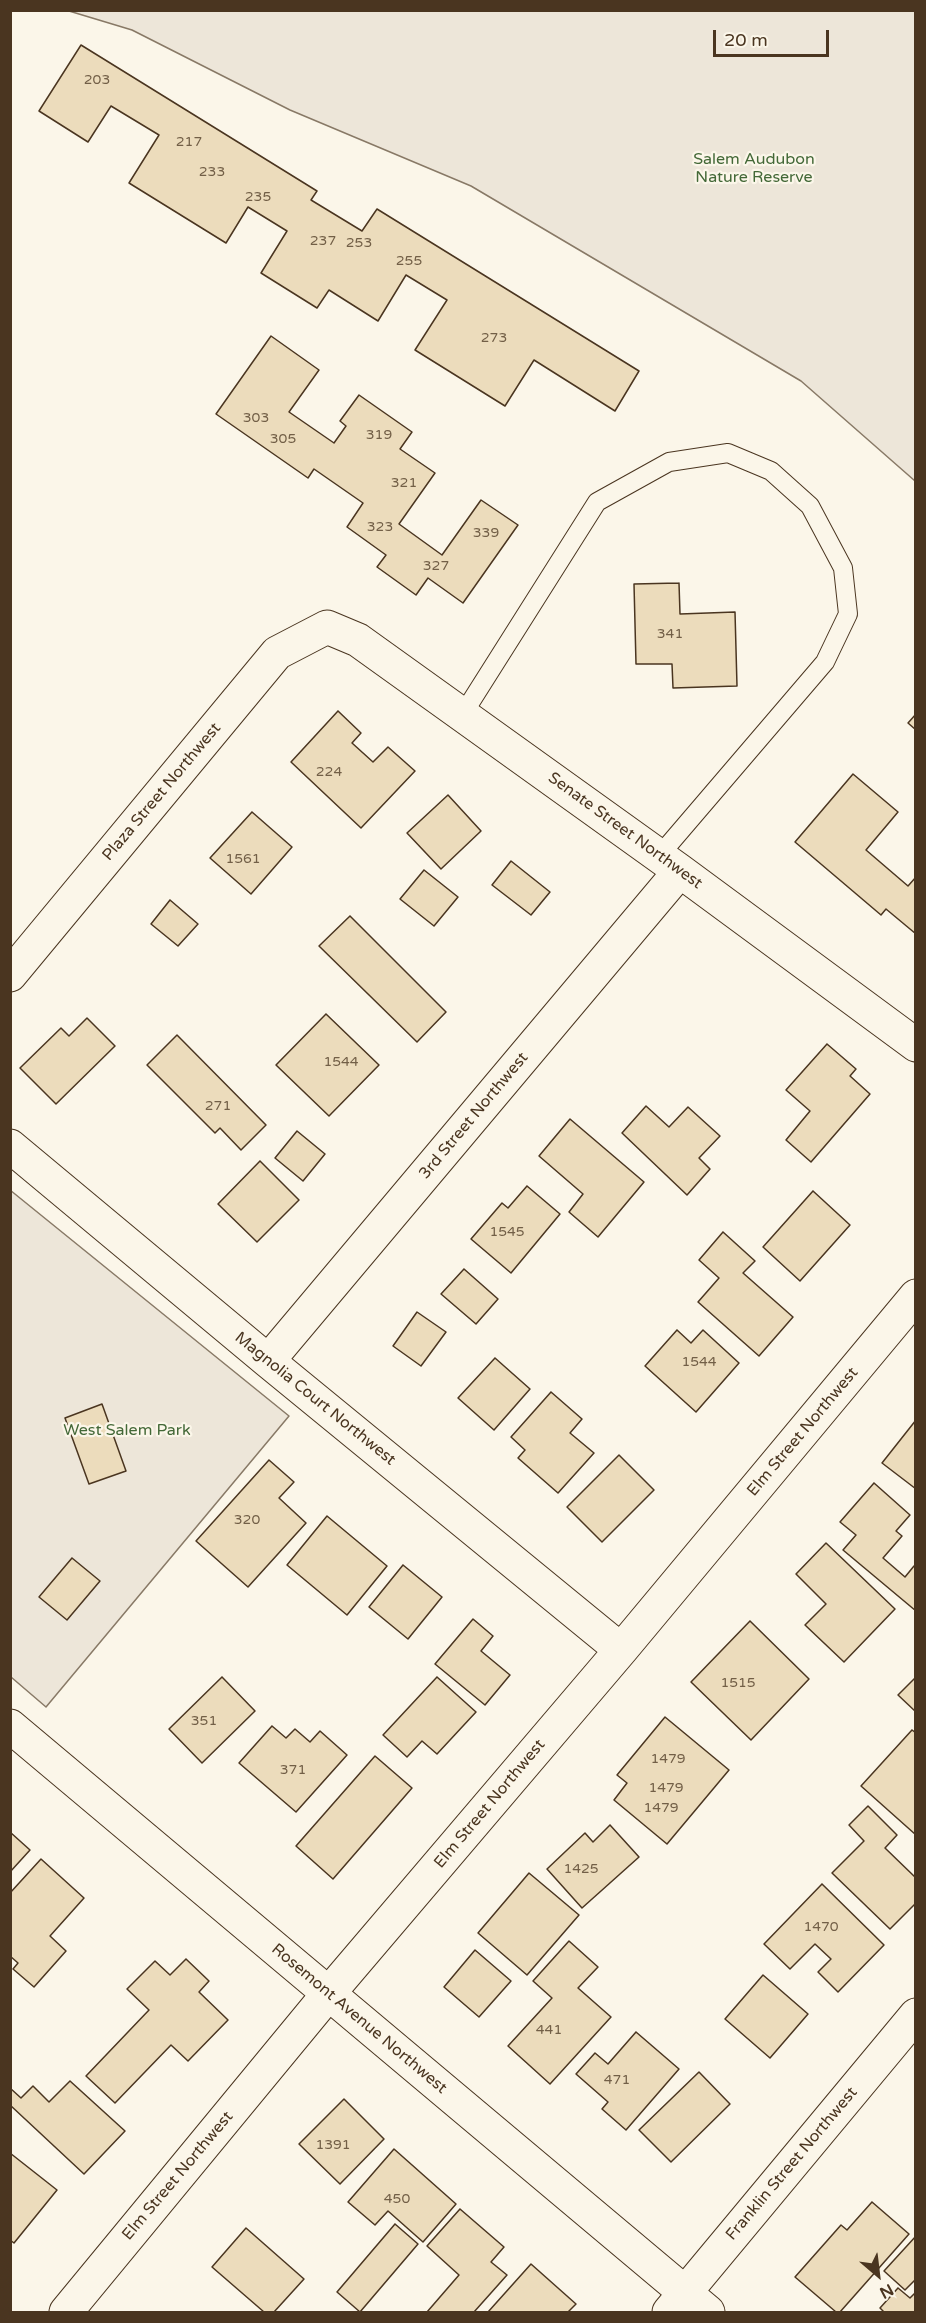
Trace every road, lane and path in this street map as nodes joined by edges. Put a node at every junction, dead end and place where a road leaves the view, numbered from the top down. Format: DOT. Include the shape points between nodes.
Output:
graph roads {
  1 [pos="327,627"];
  2 [pos="462,714"];
  3 [pos="670,863"];
  4 [pos="10,975"];
  5 [pos="915,1045"];
  6 [pos="10,1146"];
  7 [pos="915,1296"];
  8 [pos="268,1361"];
  9 [pos="621,1650"];
  10 [pos="10,1726"];
  11 [pos="329,1993"];
  12 [pos="915,2015"];
  13 [pos="687,2306"];
  14 [pos="66,2313"];
  1 -- 2 [label="street, Senate Street Northwest" via="358,640"];
  1 -- 4 [label="street, Plaza Street Northwest" via="277,653"];
  2 -- 3 [label="street, Senate Street Northwest"];
  2 -- 3 [label="lane" via="597,502 669,462 728,453 771,471 816,516 843,568 848,614 825,662"];
  3 -- 5 [label="street, Senate Street Northwest"];
  3 -- 8 [label="street, 3rd Street Northwest"];
  6 -- 8 [label="street, Magnolia Court Northwest"];
  7 -- 9 [label="street, Elm Street Northwest"];
  8 -- 9 [label="street, Magnolia Court Northwest"];
  9 -- 11 [label="street, Elm Street Northwest"];
  10 -- 11 [label="street, Rosemont Avenue Northwest"];
  11 -- 13 [label="street, Rosemont Avenue Northwest"];
  11 -- 14 [label="street, Elm Street Northwest"];
  12 -- 13 [label="street, Franklin Street Northwest"];
}
